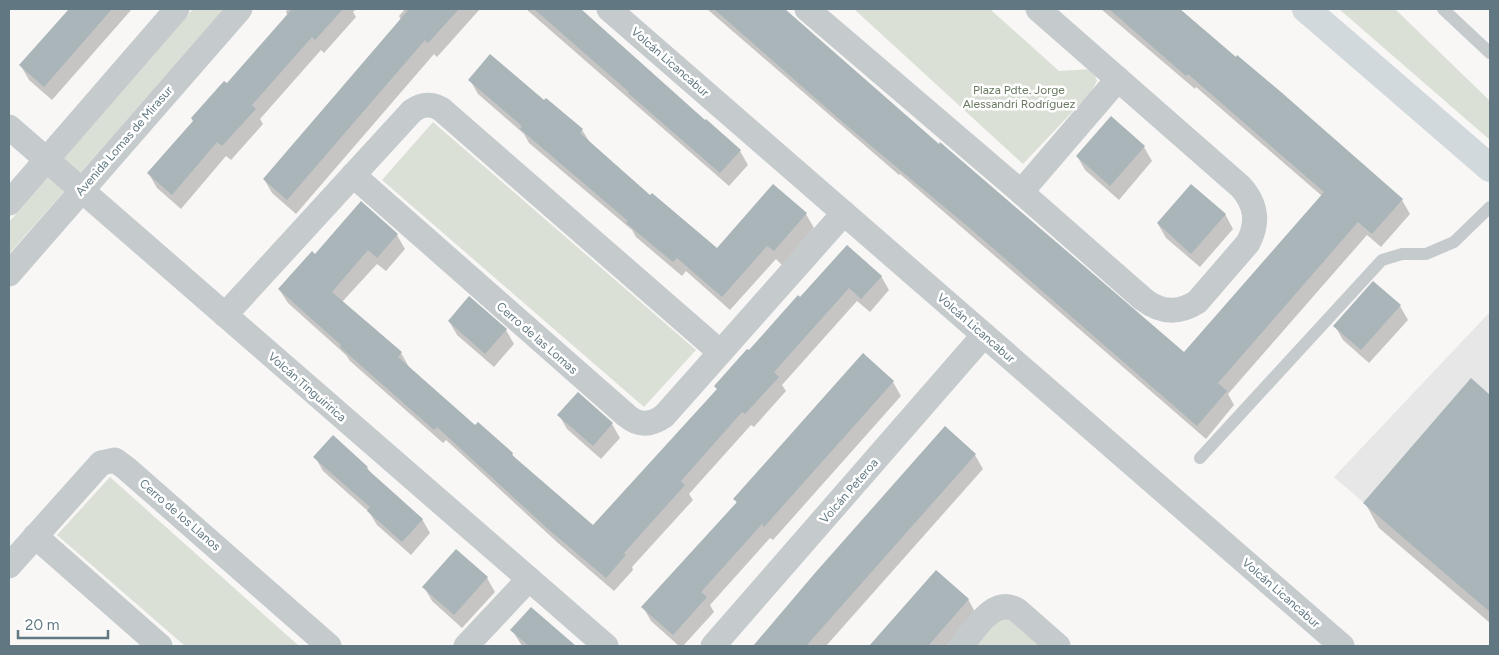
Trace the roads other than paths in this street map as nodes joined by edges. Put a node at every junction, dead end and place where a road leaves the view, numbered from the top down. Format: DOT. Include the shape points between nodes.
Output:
graph roads {
  1 [pos="177,9"];
  2 [pos="240,9"];
  3 [pos="609,9"];
  4 [pos="809,9"];
  5 [pos="1038,9"];
  6 [pos="1306,9"];
  7 [pos="1444,9"];
  8 [pos="1490,53"];
  9 [pos="1118,79"];
  10 [pos="9,127"];
  11 [pos="46,160"];
  12 [pos="1490,168"];
  13 [pos="354,175"];
  14 [pos="82,190"];
  15 [pos="1021,192"];
  16 [pos="9,203"];
  17 [pos="1490,207"];
  18 [pos="844,213"];
  19 [pos="9,274"];
  20 [pos="225,315"];
  21 [pos="984,335"];
  22 [pos="720,352"];
  23 [pos="1200,458"];
  24 [pos="36,536"];
  25 [pos="9,566"];
  26 [pos="529,579"];
  27 [pos="160,646"];
  28 [pos="329,646"];
  29 [pos="466,646"];
  30 [pos="606,646"];
  31 [pos="713,646"];
  32 [pos="961,646"];
  33 [pos="1058,646"];
  34 [pos="1342,646"];
  1 -- 11 [label="street"];
  2 -- 14 [label="street, Avenida Lomas de Mirasur"];
  3 -- 18 [label="street, Volcán Licancabur"];
  4 -- 15 [label="street"];
  5 -- 9 [label="street"];
  6 -- 12 [label="street"];
  7 -- 8 [label="lane"];
  9 -- 15 [label="street"];
  9 -- 15 [label="street" via="1248,194 1255,214 1253,234 1248,243 1197,302 1180,310 1161,310 1143,299"];
  10 -- 11 [label="street, Volcán Tinguiririca"];
  11 -- 14 [label="street, Volcán Tinguiririca"];
  11 -- 16 [label="street"];
  13 -- 20 [label="street"];
  13 -- 22 [label="street" via="412,111 419,106 434,105"];
  13 -- 22 [label="street, Cerro de las Lomas" via="632,421 646,424 664,416"];
  14 -- 19 [label="street, Avenida Lomas de Mirasur"];
  14 -- 20 [label="street, Volcán Tinguiririca"];
  17 -- 23 [label="lane" via="1454,242 1426,254 1402,254 1382,260"];
  18 -- 21 [label="street, Volcán Licancabur"];
  18 -- 22 [label="street, Cerro de las Lomas"];
  20 -- 26 [label="street, Volcán Tinguiririca"];
  21 -- 31 [label="street, Volcán Peteroa"];
  21 -- 34 [label="street, Volcán Licancabur"];
  24 -- 25 [label="street, Cerro de los Llanos"];
  24 -- 27 [label="street"];
  24 -- 28 [label="street, Cerro de los Llanos" via="101,463 115,460"];
  26 -- 29 [label="street"];
  26 -- 30 [label="street, Volcán Tinguiririca"];
  32 -- 33 [label="street" via="990,612 1004,605 1012,606"];
}
